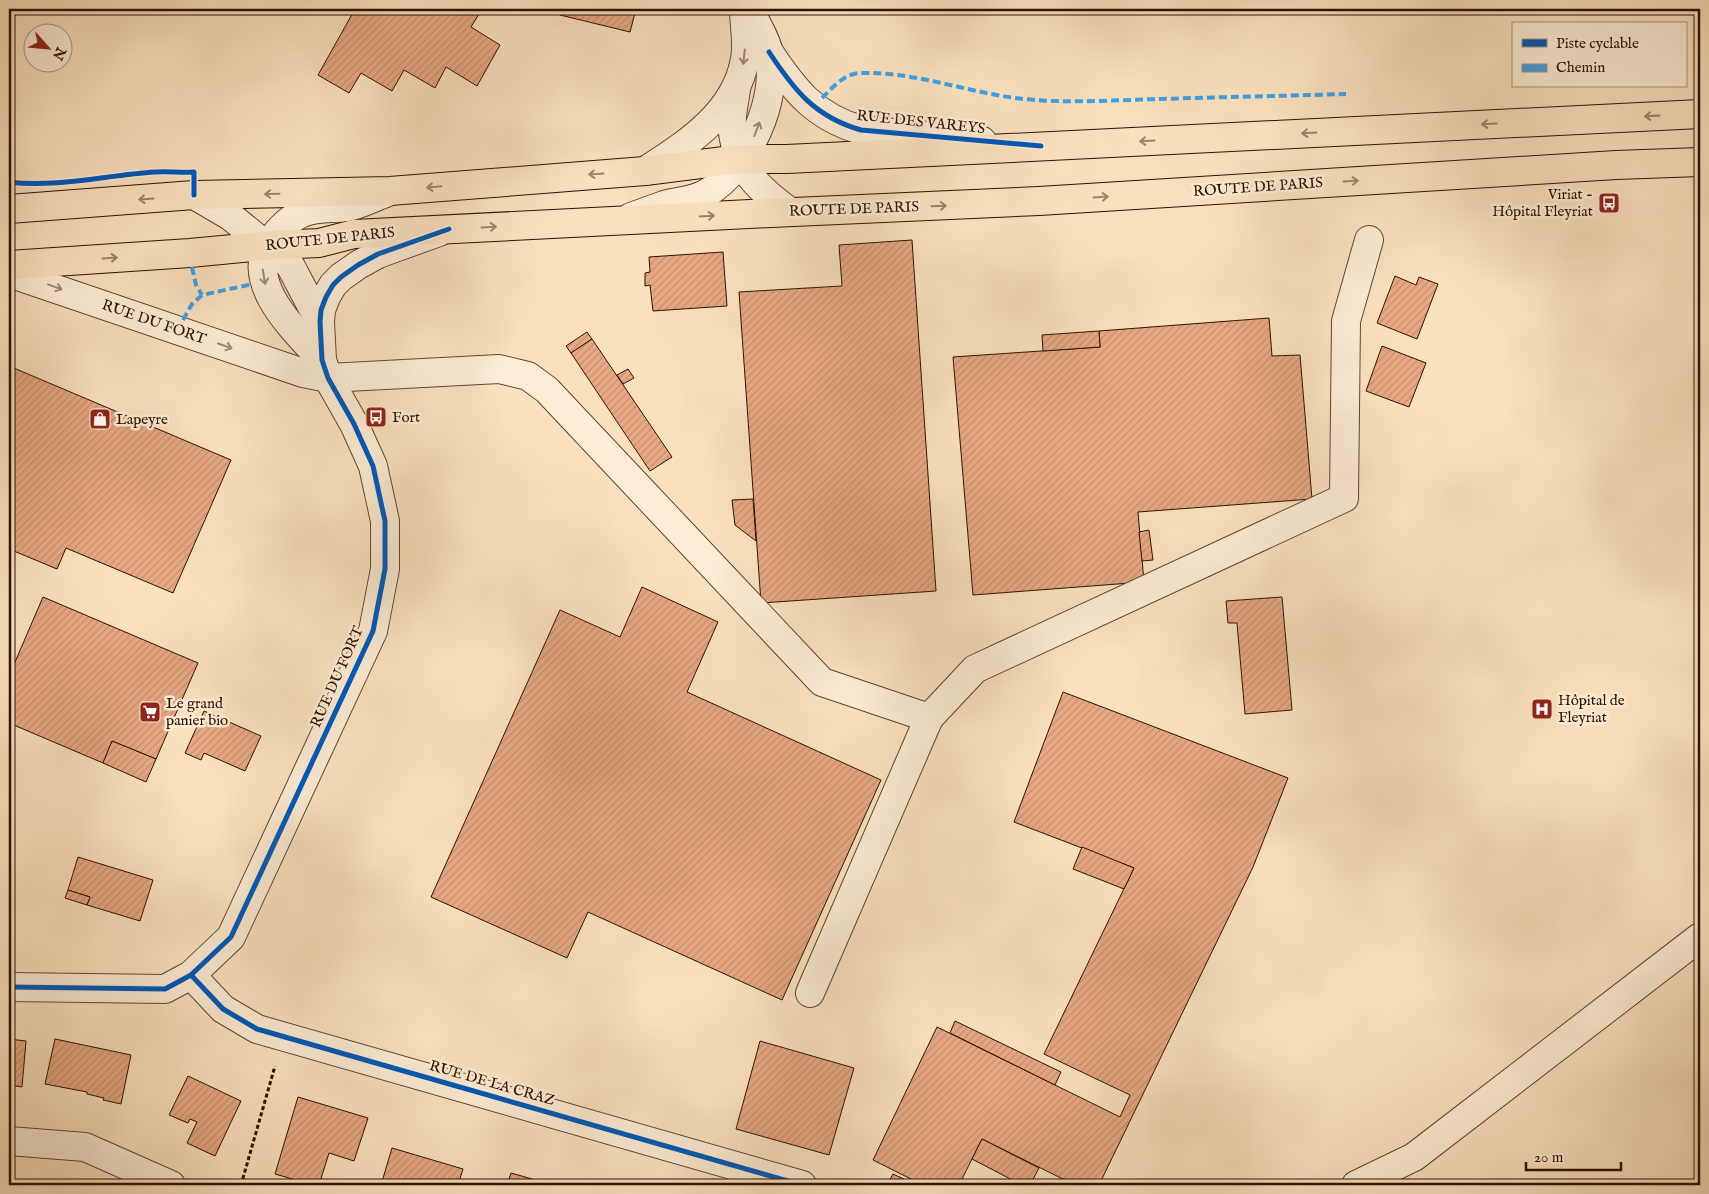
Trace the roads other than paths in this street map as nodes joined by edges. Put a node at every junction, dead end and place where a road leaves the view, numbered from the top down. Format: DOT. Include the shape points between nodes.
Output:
graph roads {
  1 [pos="744,9"];
  2 [pos="749,9"];
  3 [pos="769,52"];
  4 [pos="736,88"];
  5 [pos="1700,114"];
  6 [pos="1041,146"];
  7 [pos="740,159"];
  8 [pos="1700,162"];
  9 [pos="645,170"];
  10 [pos="390,191"];
  11 [pos="194,195"];
  12 [pos="9,209"];
  13 [pos="790,212"];
  14 [pos="623,220"];
  15 [pos="449,229"];
  16 [pos="1369,240"];
  17 [pos="268,246"];
  18 [pos="9,265"];
  19 [pos="9,273"];
  20 [pos="320,322"];
  21 [pos="325,369"];
  22 [pos="930,718"];
  23 [pos="1700,937"];
  24 [pos="192,974"];
  25 [pos="9,987"];
  26 [pos="810,993"];
  27 [pos="9,1141"];
  28 [pos="753,1179"];
  29 [pos="171,1185"];
  30 [pos="802,1185"];
  31 [pos="1356,1185"];
  1 -- 4 [label="street, one-way" via="745,58"];
  2 -- 3 [label="street, RUE DES VAREYS"];
  3 -- 6 [label="street, RUE DES VAREYS" via="787,80 811,104 842,125 861,130"];
  7 -- 3 [label="street, RUE DES VAREYS, one-way" via="750,146 768,102"];
  4 -- 7 [label="street" via="732,122"];
  4 -- 9 [label="street" via="707,127 687,144"];
  5 -- 6 [label="main road, one-way"];
  6 -- 7 [label="main road"];
  7 -- 9 [label="main road"];
  7 -- 13 [label="street" via="755,182"];
  7 -- 14 [label="street, RUE DES VAREYS" via="728,176 707,193"];
  13 -- 8 [label="main road, ROUTE DE PARIS, one-way" via="1039,201"];
  9 -- 10 [label="main road, one-way"];
  10 -- 11 [label="main road, one-way"];
  10 -- 17 [label="street, RUE DU FORT" via="349,207 317,209 301,214 288,221"];
  11 -- 12 [label="main road, one-way"];
  11 -- 17 [label="street, RUE DU FORT" via="230,216"];
  14 -- 13 [label="main road, ROUTE DE PARIS, one-way"];
  15 -- 14 [label="main road, ROUTE DE PARIS, one-way"];
  15 -- 17 [label="main road, ROUTE DE PARIS" via="354,234 319,243"];
  15 -- 20 [label="street, RUE DU FORT" via="378,254 341,277 326,297"];
  16 -- 22 [label="street" via="1346,321 1344,498 975,669"];
  18 -- 17 [label="main road, ROUTE DE PARIS, one-way"];
  17 -- 20 [label="street, RUE DU FORT" via="290,265"];
  17 -- 21 [label="street, RUE DU FORT, one-way" via="263,268 266,289 282,316"];
  19 -- 21 [label="street, RUE DU FORT, one-way" via="300,372"];
  20 -- 21 [label="street, RUE DU FORT"];
  21 -- 22 [label="street" via="499,369 528,376 548,390 822,682"];
  21 -- 24 [label="street, RUE DU FORT" via="373,466 385,521 385,569 373,631 230,937"];
  22 -- 26 [label="street"];
  23 -- 31 [label="street" via="1414,1157"];
  24 -- 25 [label="street, RUE DU FORT" via="165,988"];
  24 -- 28 [label="street, RUE DE LA CRAZ" via="223,1009 257,1029"];
  27 -- 29 [label="street" via="85,1147"];
  28 -- 30 [label="street, RUE DE LA CRAZ"];
}
